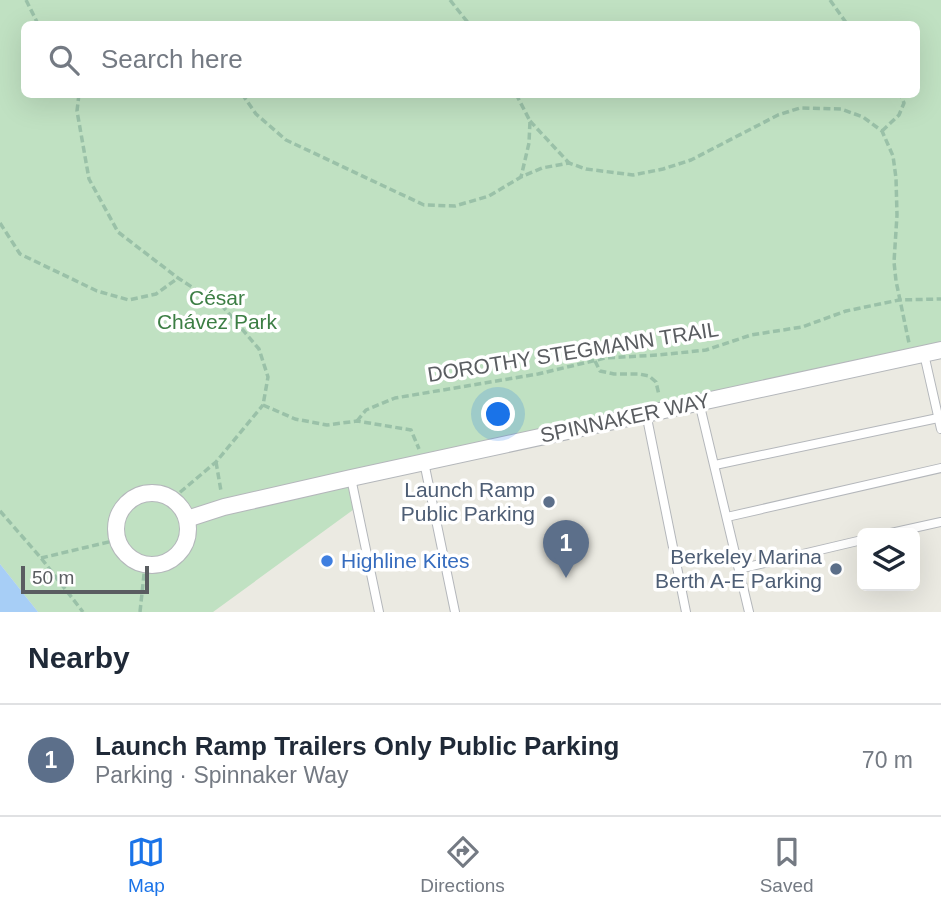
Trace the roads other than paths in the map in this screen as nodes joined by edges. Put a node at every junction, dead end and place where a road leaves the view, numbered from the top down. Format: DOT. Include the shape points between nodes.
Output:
graph roads {
  1 [pos="941,350"];
  2 [pos="918,356"];
  3 [pos="699,402"];
  4 [pos="655,412"];
  5 [pos="939,418"];
  6 [pos="941,429"];
  7 [pos="424,462"];
  8 [pos="715,465"];
  9 [pos="941,468"];
  10 [pos="351,478"];
  11 [pos="727,517"];
  12 [pos="187,519"];
  13 [pos="941,522"];
  14 [pos="914,528"];
  15 [pos="857,541"];
  16 [pos="739,569"];
  17 [pos="379,612"];
  18 [pos="455,612"];
  19 [pos="686,612"];
  20 [pos="749,612"];
  1 -- 2 [label="street, SPINNAKER WAY"];
  2 -- 3 [label="street, SPINNAKER WAY"];
  2 -- 5 [label="lane"];
  3 -- 4 [label="street, SPINNAKER WAY"];
  3 -- 8 [label="lane"];
  4 -- 7 [label="street, SPINNAKER WAY"];
  4 -- 19 [label="lane" via="658,473"];
  5 -- 6 [label="lane"];
  5 -- 8 [label="lane"];
  7 -- 10 [label="street, SPINNAKER WAY"];
  7 -- 18 [label="lane"];
  8 -- 11 [label="lane"];
  9 -- 11 [label="lane"];
  10 -- 12 [label="street, SPINNAKER WAY"];
  10 -- 17 [label="lane"];
  11 -- 16 [label="lane"];
  12 -- 12 [label="street" via="186,543 179,554 158,565 136,562 117,540 122,508 140,495 162,494 172,499"];
  13 -- 14 [label="lane"];
  15 -- 16 [label="lane"];
  16 -- 20 [label="lane"];
}
